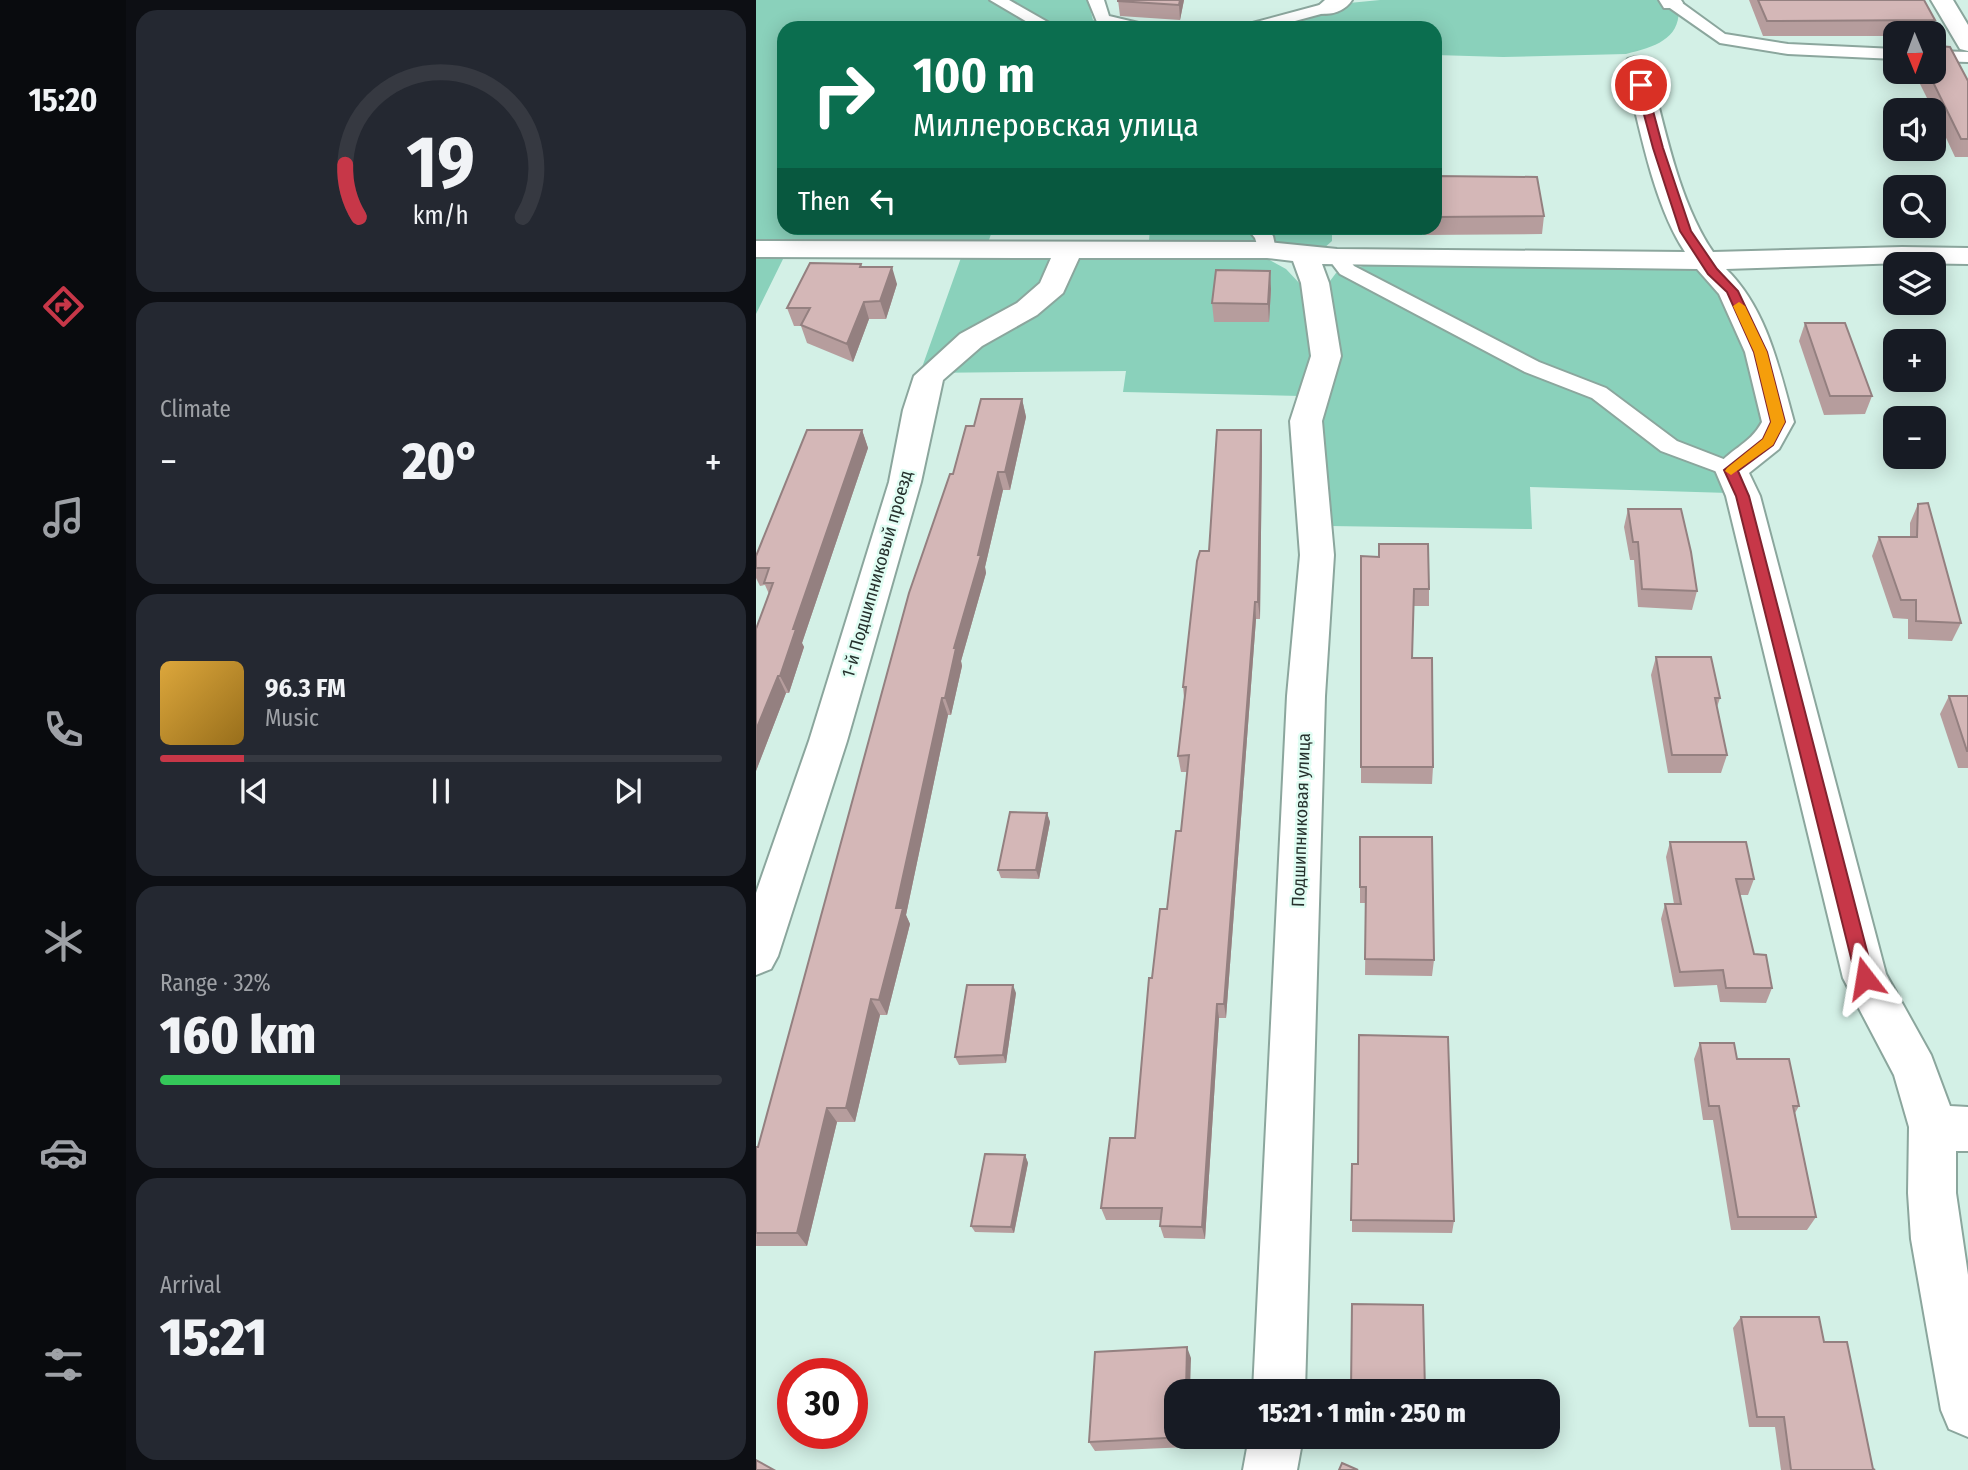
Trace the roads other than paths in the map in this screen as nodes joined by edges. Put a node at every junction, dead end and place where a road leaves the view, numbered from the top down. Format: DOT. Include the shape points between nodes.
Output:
graph roads {
  1 [pos="998,0"];
  2 [pos="1096,0"];
  3 [pos="1942,0"];
  4 [pos="1671,1"];
  5 [pos="1334,4"];
  6 [pos="1037,21"];
  7 [pos="1111,21"];
  8 [pos="1275,21"];
  9 [pos="1968,44"];
  10 [pos="1883,53"];
  11 [pos="1946,56"];
  12 [pos="1968,57"];
  13 [pos="1636,64"];
  14 [pos="1300,244"];
  15 [pos="756,249"];
  16 [pos="1069,249"];
  17 [pos="1968,256"];
  18 [pos="1706,261"];
  19 [pos="1731,470"];
  20 [pos="756,956"];
  21 [pos="1950,1128"];
  22 [pos="1279,1379"];
  23 [pos="1968,1410"];
  24 [pos="1274,1449"];
  25 [pos="1270,1470"];
  1 -- 6 [label="lane"];
  2 -- 7 [label="lane" via="1102,19"];
  3 -- 9 [label="street"];
  4 -- 10 [label="lane" via="1720,38 1788,49"];
  5 -- 8 [label="lane"];
  11 -- 12 [label="lane"];
  13 -- 18 [label="street" via="1685,231"];
  14 -- 16 [label="street"];
  14 -- 18 [label="street"];
  14 -- 19 [label="lane" via="1508,354 1599,393 1669,446"];
  14 -- 22 [label="street, Подшипниковая улица" via="1315,283 1326,356 1306,421 1317,555 1306,696"];
  15 -- 16 [label="street"];
  16 -- 20 [label="street, 1-й Подшипниковый проезд" via="1054,287 1027,309 971,340 929,376 898,508 828,741"];
  17 -- 18 [label="street"];
  18 -- 19 [label="street" via="1732,291 1760,352 1778,422 1769,442"];
  19 -- 21 [label="street" via="1742,496 1865,978"];
  21 -- 23 [label="street" via="1932,1193 1936,1239"];
  24 -- 25 [label="street"];
}
